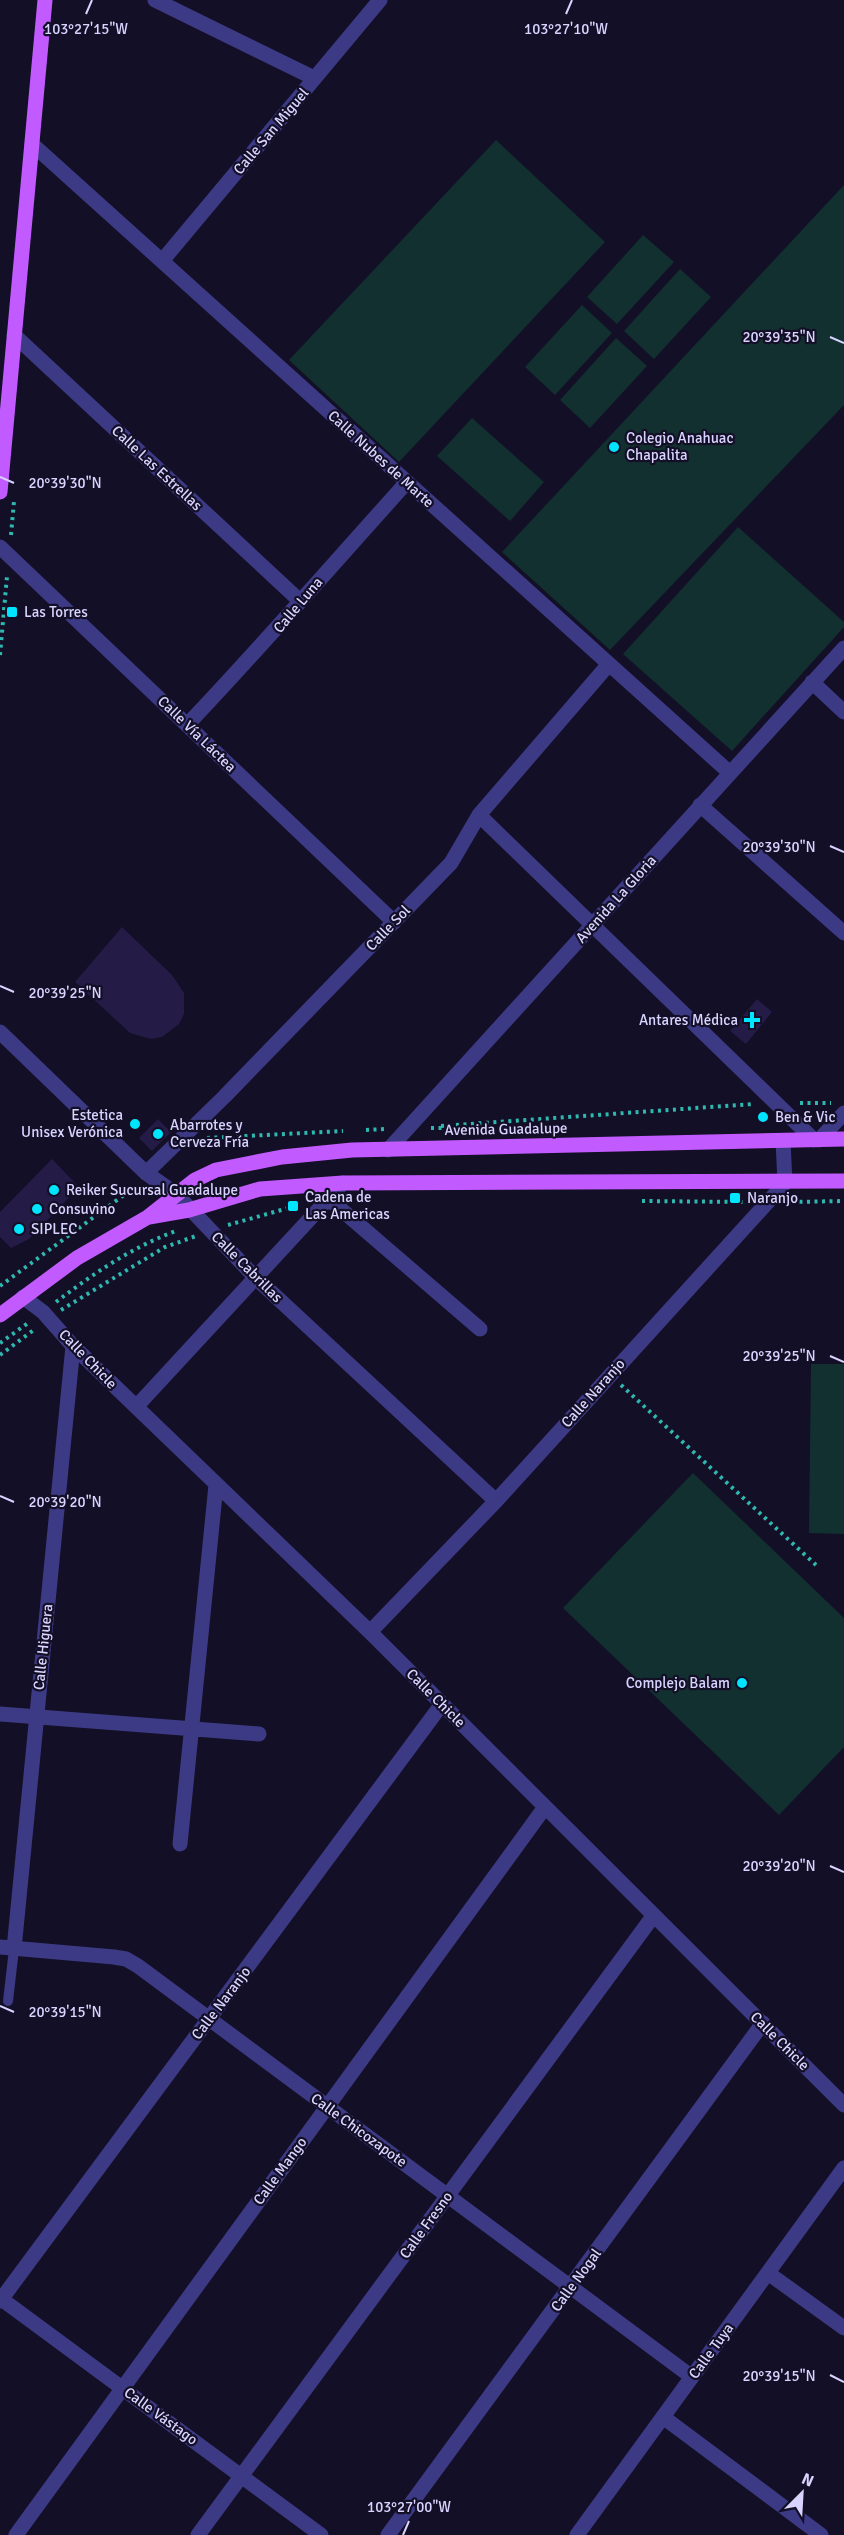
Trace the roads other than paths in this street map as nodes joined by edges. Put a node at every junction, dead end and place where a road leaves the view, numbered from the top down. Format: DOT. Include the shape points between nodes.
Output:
graph roads {
  1 [pos="45,0"];
  2 [pos="155,0"];
  3 [pos="380,0"];
  4 [pos="314,78"];
  5 [pos="32,144"];
  6 [pos="162,261"];
  7 [pos="14,334"];
  8 [pos="407,482"];
  9 [pos="0,492"];
  10 [pos="0,547"];
  11 [pos="300,601"];
  12 [pos="844,648"];
  13 [pos="609,664"];
  14 [pos="812,682"];
  15 [pos="844,712"];
  16 [pos="187,725"];
  17 [pos="730,773"];
  18 [pos="700,806"];
  19 [pos="479,815"];
  20 [pos="394,922"];
  21 [pos="592,925"];
  22 [pos="844,933"];
  23 [pos="0,1032"];
  24 [pos="838,1108"];
  25 [pos="844,1139"];
  26 [pos="816,1140"];
  27 [pos="783,1141"];
  28 [pos="388,1150"];
  29 [pos="146,1173"];
  30 [pos="844,1181"];
  31 [pos="343,1183"];
  32 [pos="785,1183"];
  33 [pos="176,1194"];
  34 [pos="327,1201"];
  35 [pos="189,1210"];
  36 [pos="148,1217"];
  37 [pos="256,1278"];
  38 [pos="23,1297"];
  39 [pos="0,1315"];
  40 [pos="480,1329"];
  41 [pos="73,1346"];
  42 [pos="136,1407"];
  43 [pos="216,1485"];
  44 [pos="496,1501"];
  45 [pos="370,1632"];
  46 [pos="442,1704"];
  47 [pos="0,1714"];
  48 [pos="36,1718"];
  49 [pos="191,1729"];
  50 [pos="259,1734"];
  51 [pos="545,1807"];
  52 [pos="180,1844"];
  53 [pos="654,1915"];
  54 [pos="7,1948"];
  55 [pos="8,2001"];
  56 [pos="208,2020"];
  57 [pos="763,2023"];
  58 [pos="844,2105"];
  59 [pos="327,2107"];
  60 [pos="844,2168"];
  61 [pos="448,2195"];
  62 [pos="768,2273"];
  63 [pos="572,2286"];
  64 [pos="1,2299"];
  65 [pos="844,2328"];
  66 [pos="692,2378"];
  67 [pos="123,2388"];
  68 [pos="663,2417"];
  69 [pos="241,2476"];
  70 [pos="15,2535"];
  71 [pos="198,2535"];
  72 [pos="321,2535"];
  73 [pos="388,2535"];
  74 [pos="577,2535"];
  75 [pos="821,2535"];
  1 -- 5 [label="main road"];
  2 -- 4 [label="street"];
  3 -- 4 [label="street, Calle San Miguel"];
  4 -- 6 [label="street, Calle San Miguel"];
  5 -- 6 [label="street, Calle Nubes de Marte"];
  5 -- 7 [label="main road"];
  6 -- 8 [label="street, Calle Nubes de Marte"];
  7 -- 9 [label="main road"];
  7 -- 11 [label="street, Calle Las Estrellas"];
  8 -- 11 [label="street, Calle Luna"];
  8 -- 13 [label="street, Calle Nubes de Marte"];
  10 -- 16 [label="street, Calle Vía Láctea"];
  11 -- 16 [label="street, Calle Luna"];
  12 -- 14 [label="street, Avenida La Gloria"];
  13 -- 17 [label="street, Calle Nubes de Marte"];
  13 -- 19 [label="street, Calle Sol"];
  14 -- 15 [label="street"];
  14 -- 17 [label="street, Avenida La Gloria"];
  16 -- 20 [label="street, Calle Vía Láctea"];
  17 -- 18 [label="street, Avenida La Gloria"];
  18 -- 21 [label="street, Avenida La Gloria"];
  18 -- 22 [label="street"];
  19 -- 20 [label="street, Calle Sol" via="451,863"];
  19 -- 21 [label="street"];
  20 -- 29 [label="street, Calle Sol"];
  21 -- 26 [label="street"];
  21 -- 28 [label="street, Avenida La Gloria"];
  23 -- 29 [label="street, Calle Cabrillas"];
  24 -- 26 [label="street"];
  25 -- 26 [label="main road, Avenida Guadalupe"];
  26 -- 27 [label="main road, Avenida Guadalupe"];
  27 -- 28 [label="main road, Avenida Guadalupe"];
  27 -- 32 [label="street"];
  28 -- 33 [label="main road, Avenida Guadalupe" via="352,1150 216,1170"];
  29 -- 33 [label="street, Calle Cabrillas"];
  30 -- 32 [label="main road"];
  31 -- 32 [label="main road"];
  31 -- 34 [label="street"];
  31 -- 35 [label="main road" via="260,1189"];
  32 -- 44 [label="street, Calle Naranjo"];
  33 -- 35 [label="street, Calle Cabrillas"];
  33 -- 36 [label="main road, Avenida Guadalupe"];
  34 -- 37 [label="street"];
  34 -- 40 [label="street"];
  35 -- 36 [label="main road"];
  35 -- 37 [label="street, Calle Cabrillas"];
  36 -- 38 [label="main road" via="77,1258"];
  37 -- 42 [label="street"];
  37 -- 44 [label="street, Calle Cabrillas"];
  38 -- 39 [label="main road"];
  38 -- 41 [label="street, Calle Chicle" via="46,1315"];
  41 -- 42 [label="street, Calle Chicle"];
  41 -- 48 [label="street, Calle Higuera"];
  42 -- 43 [label="street, Calle Chicle"];
  43 -- 45 [label="street, Calle Chicle"];
  43 -- 49 [label="street"];
  44 -- 45 [label="street, Calle Naranjo"];
  45 -- 46 [label="street, Calle Chicle"];
  46 -- 51 [label="street, Calle Chicle"];
  46 -- 56 [label="street, Calle Naranjo"];
  47 -- 48 [label="street"];
  48 -- 49 [label="street"];
  48 -- 54 [label="street, Calle Higuera"];
  49 -- 50 [label="street"];
  49 -- 52 [label="street"];
  51 -- 53 [label="street, Calle Chicle"];
  51 -- 59 [label="street, Calle Mango"];
  53 -- 57 [label="street, Calle Chicle"];
  53 -- 61 [label="street, Calle Fresno"];
  54 -- 55 [label="lane"];
  54 -- 56 [label="street, Calle Chicozapote" via="126,1959"];
  56 -- 59 [label="street, Calle Chicozapote"];
  56 -- 64 [label="street, Calle Naranjo"];
  57 -- 58 [label="street, Calle Chicle"];
  57 -- 63 [label="street, Calle Nogal"];
  59 -- 61 [label="street, Calle Chicozapote"];
  59 -- 67 [label="street, Calle Mango"];
  60 -- 62 [label="street, Calle Tuya"];
  61 -- 63 [label="street, Calle Chicozapote"];
  61 -- 69 [label="street, Calle Fresno"];
  62 -- 65 [label="street"];
  62 -- 66 [label="street, Calle Tuya"];
  63 -- 66 [label="street, Calle Chicozapote"];
  63 -- 73 [label="street, Calle Nogal"];
  64 -- 67 [label="street, Calle Vástago"];
  66 -- 68 [label="street, Calle Tuya"];
  67 -- 69 [label="street, Calle Vástago"];
  67 -- 70 [label="street, Calle Mango"];
  68 -- 74 [label="street, Calle Tuya"];
  68 -- 75 [label="street"];
  69 -- 71 [label="street, Calle Fresno"];
  69 -- 72 [label="street, Calle Vástago"];
}
